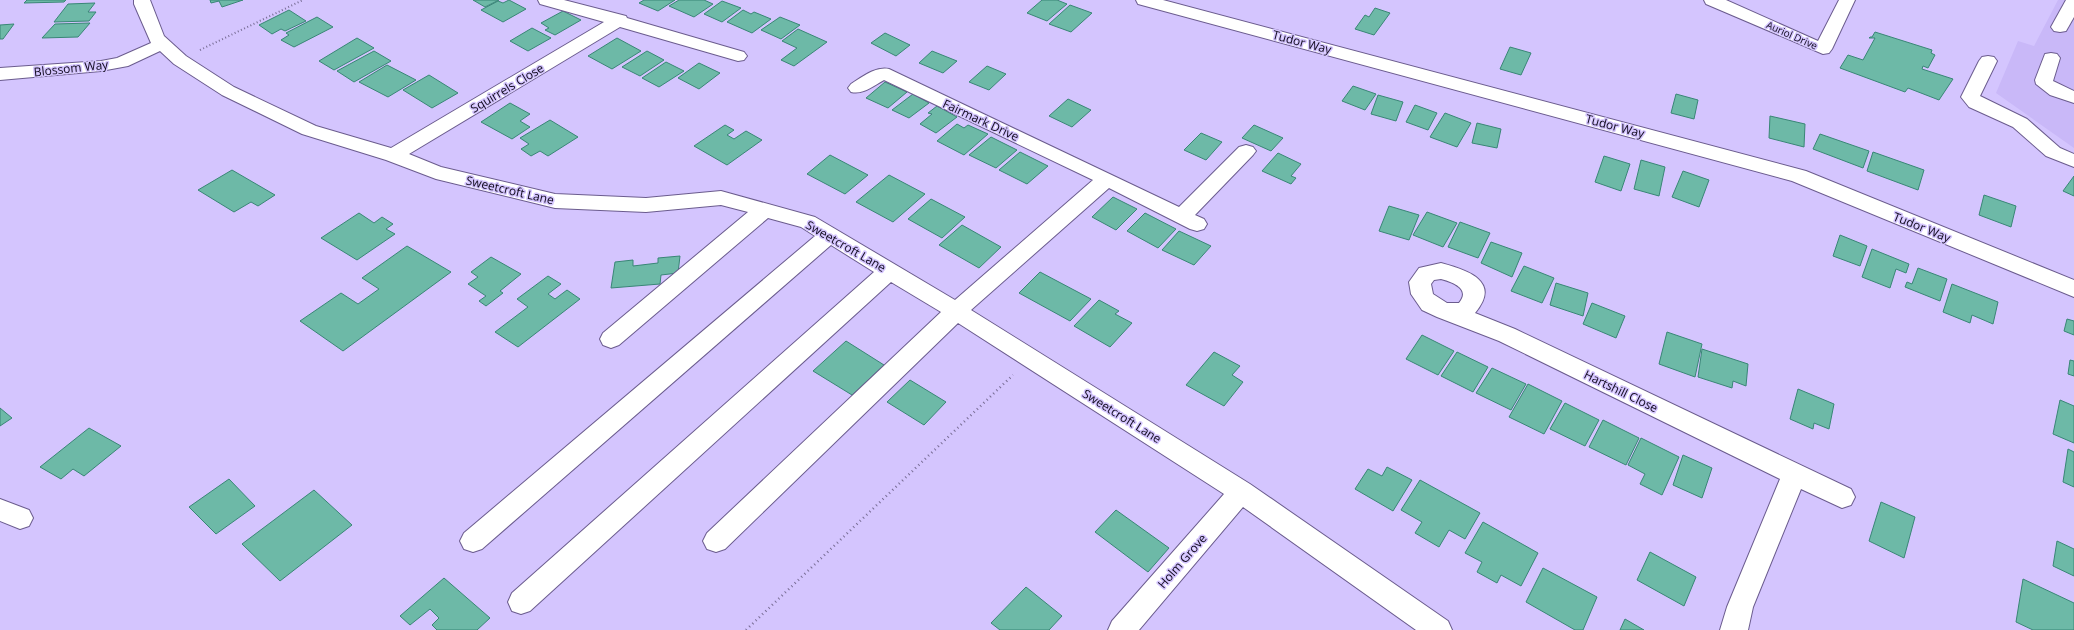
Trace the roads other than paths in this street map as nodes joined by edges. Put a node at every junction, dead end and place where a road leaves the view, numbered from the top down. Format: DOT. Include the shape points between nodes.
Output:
graph roads {
  1 [pos="142,0"];
  2 [pos="546,0"];
  3 [pos="1144,0"];
  4 [pos="1712,0"];
  5 [pos="1847,0"];
  6 [pos="2074,1"];
  7 [pos="620,20"];
  8 [pos="2060,27"];
  9 [pos="162,44"];
  10 [pos="738,56"];
  11 [pos="2051,58"];
  12 [pos="1988,61"];
  13 [pos="0,74"];
  14 [pos="857,88"];
  15 [pos="2074,97"];
  16 [pos="1246,151"];
  17 [pos="393,155"];
  18 [pos="2074,161"];
  19 [pos="1107,179"];
  20 [pos="764,210"];
  21 [pos="829,235"];
  22 [pos="889,271"];
  23 [pos="2074,289"];
  24 [pos="956,311"];
  25 [pos="1447,311"];
  26 [pos="611,339"];
  27 [pos="1794,474"];
  28 [pos="1241,492"];
  29 [pos="1842,497"];
  30 [pos="473,540"];
  31 [pos="716,541"];
  32 [pos="521,602"];
  33 [pos="1122,630"];
  34 [pos="1438,630"];
  35 [pos="1734,630"];
  1 -- 9 [label="street, Sweetcroft Lane" via="156,38"];
  2 -- 7 [label="street"];
  3 -- 23 [label="street, Tudor Way" via="1799,176"];
  4 -- 5 [label="street, Auriol Drive" via="1823,49"];
  6 -- 8 [label="street"];
  7 -- 10 [label="street"];
  7 -- 17 [label="street, Squirrels Close"];
  9 -- 13 [label="street, Blossom Way" via="122,62 101,66"];
  9 -- 17 [label="street, Sweetcroft Lane" via="180,60 228,91 309,130"];
  11 -- 15 [label="street" via="2045,84 2056,92"];
  12 -- 18 [label="street" via="1970,97 1976,103 2020,123 2053,152"];
  14 -- 19 [label="street, Fairmark Drive" via="883,73"];
  16 -- 19 [label="street, Fairmark Drive" via="1190,220"];
  17 -- 20 [label="street, Sweetcroft Lane" via="436,172 555,201 646,205 721,198"];
  19 -- 24 [label="street"];
  20 -- 21 [label="street, Sweetcroft Lane" via="808,222"];
  20 -- 26 [label="street"];
  21 -- 22 [label="street, Sweetcroft Lane"];
  21 -- 30 [label="street"];
  22 -- 24 [label="street, Sweetcroft Lane"];
  22 -- 32 [label="street"];
  24 -- 28 [label="street, Sweetcroft Lane"];
  24 -- 31 [label="street"];
  25 -- 27 [label="street, Hartshill Close" via="1506,335"];
  27 -- 29 [label="street, Hartshill Close"];
  27 -- 35 [label="street" via="1740,606"];
  28 -- 33 [label="street, Holm Grove"];
  28 -- 34 [label="street, Sweetcroft Lane"];
}
